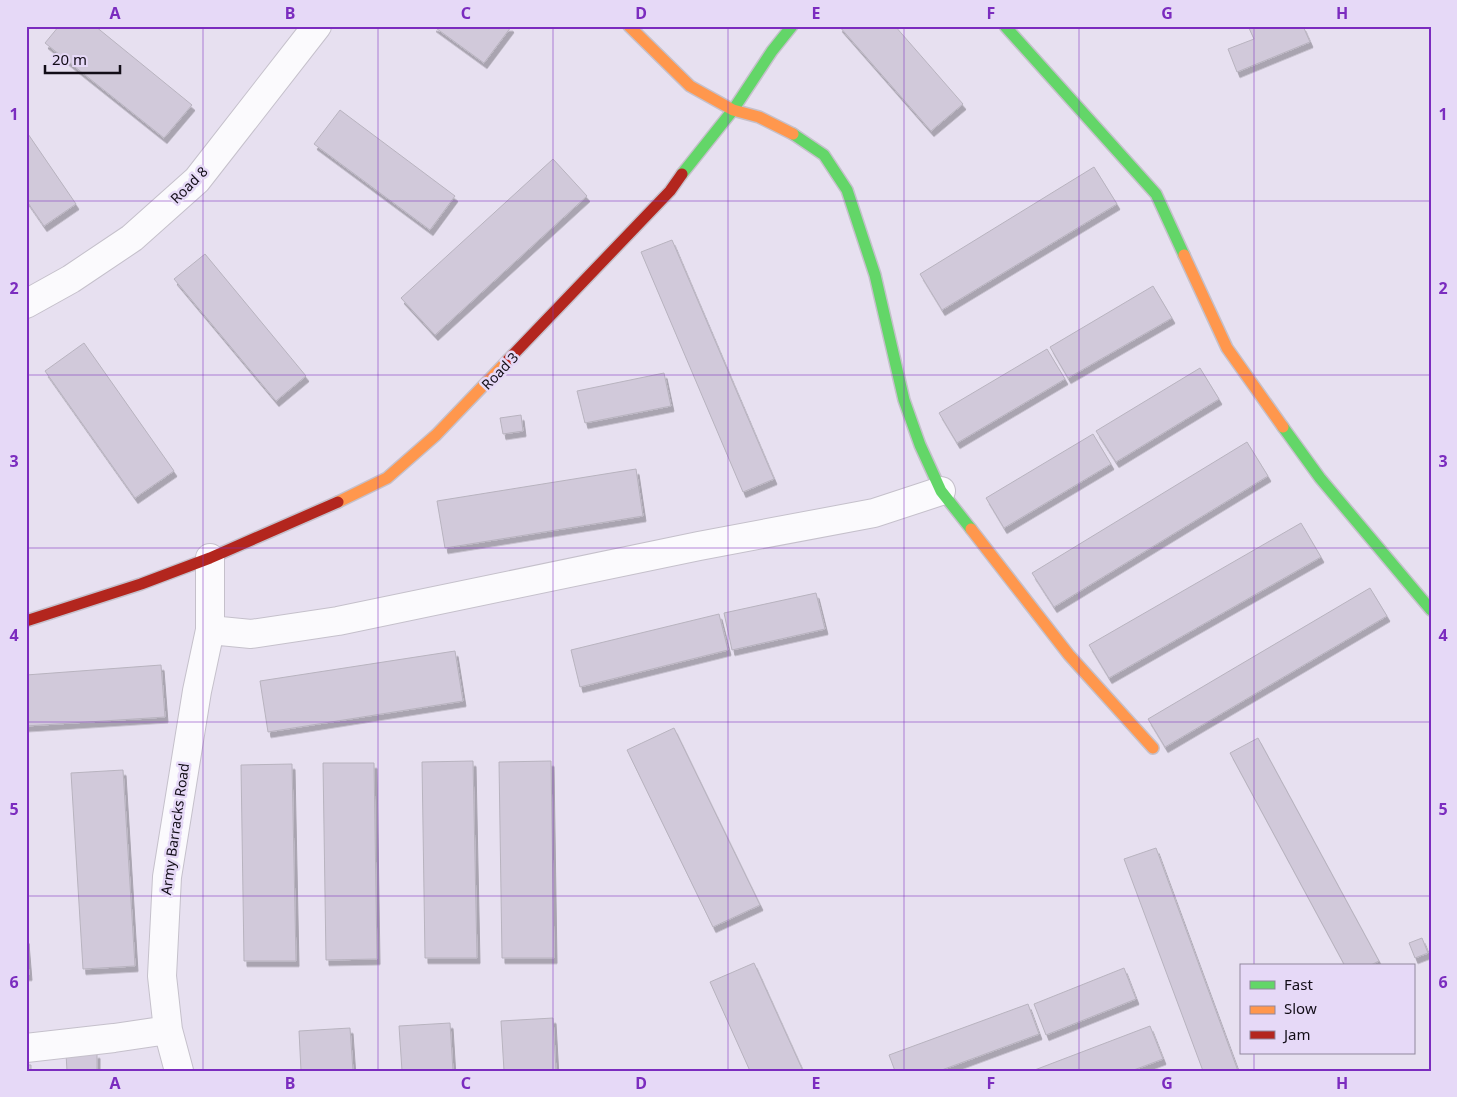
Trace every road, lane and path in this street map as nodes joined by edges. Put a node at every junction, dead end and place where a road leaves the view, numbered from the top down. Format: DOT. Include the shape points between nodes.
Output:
graph roads {
  1 [pos="317,26"];
  2 [pos="629,26"];
  3 [pos="792,26"];
  4 [pos="1005,26"];
  5 [pos="733,110"];
  6 [pos="26,304"];
  7 [pos="941,491"];
  8 [pos="210,558"];
  9 [pos="1431,610"];
  10 [pos="26,621"];
  11 [pos="210,630"];
  12 [pos="1153,748"];
  13 [pos="168,1030"];
  14 [pos="26,1048"];
  15 [pos="179,1071"];
  1 -- 6 [label="street, Road 8" via="197,180 132,238 71,279"];
  2 -- 5 [label="street" via="690,86"];
  3 -- 5 [label="street" via="772,50"];
  4 -- 9 [label="street" via="1156,194 1227,348 1320,478"];
  5 -- 7 [label="street" via="759,116 791,132 824,155 846,190 875,275 904,400 920,446"];
  5 -- 8 [label="street, Road 3" via="670,191 436,435 387,478"];
  7 -- 11 [label="street" via="874,513 338,621 252,634"];
  7 -- 12 [label="street" via="1069,655"];
  8 -- 10 [label="street"];
  8 -- 11 [label="street, Army Barracks Road"];
  11 -- 13 [label="street, Army Barracks Road" via="195,700 167,877 162,976"];
  13 -- 14 [label="street"];
  13 -- 15 [label="street, Army Barracks Road"];
}
